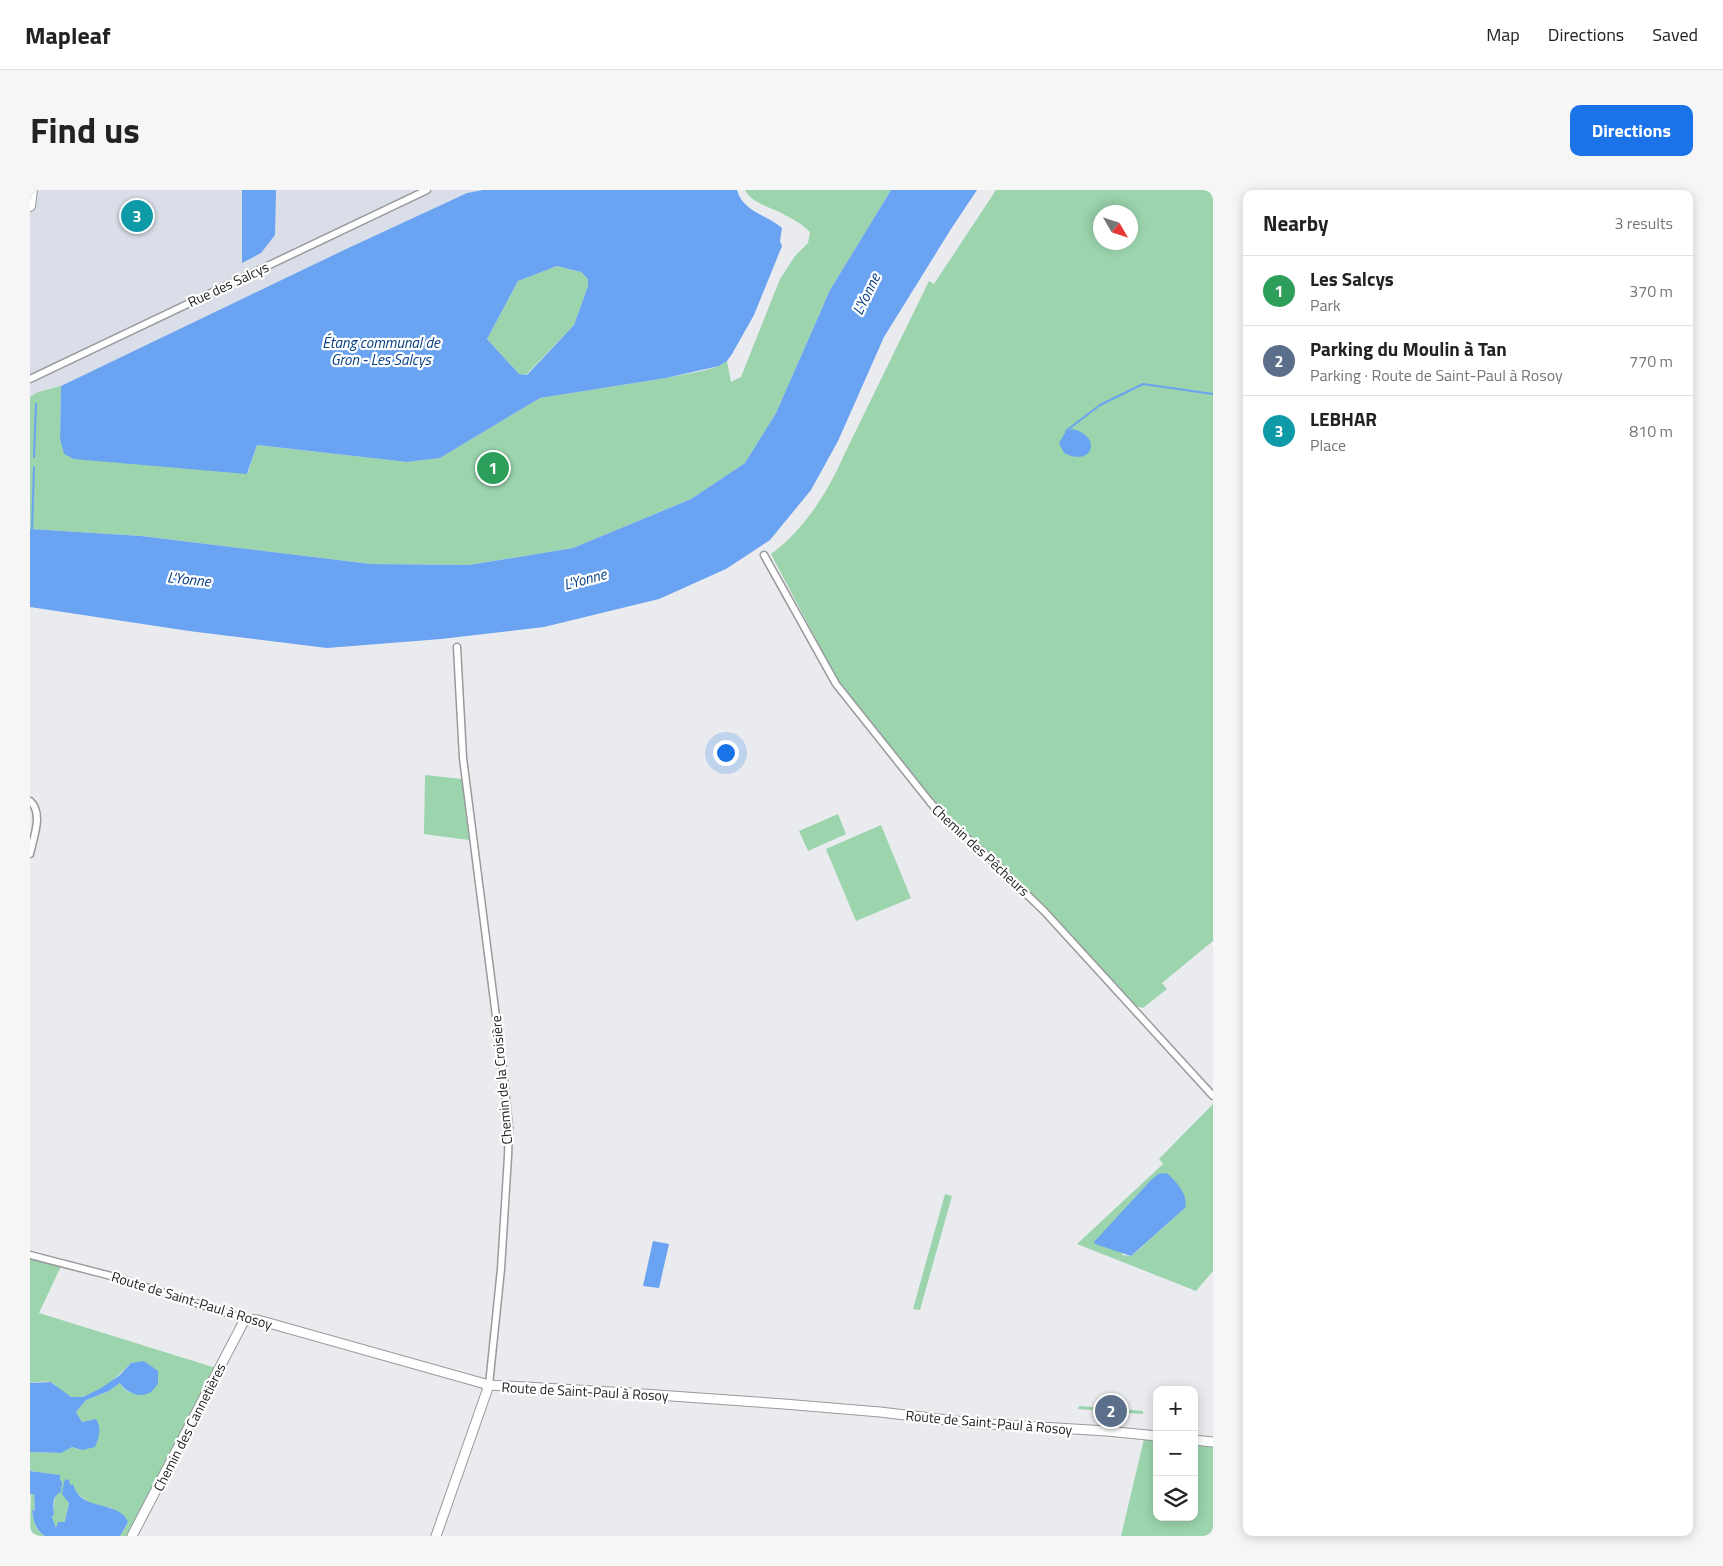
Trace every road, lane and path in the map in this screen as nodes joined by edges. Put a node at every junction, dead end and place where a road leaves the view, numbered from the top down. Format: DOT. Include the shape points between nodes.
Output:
graph roads {
  1 [pos="32,190"];
  2 [pos="427,190"];
  3 [pos="30,206"];
  4 [pos="30,379"];
  5 [pos="764,554"];
  6 [pos="457,647"];
  7 [pos="30,801"];
  8 [pos="30,854"];
  9 [pos="1213,1096"];
  10 [pos="30,1255"];
  11 [pos="245,1319"];
  12 [pos="489,1385"];
  13 [pos="1153,1436"];
  14 [pos="1198,1440"];
  15 [pos="1213,1442"];
  16 [pos="132,1536"];
  17 [pos="436,1536"];
  1 -- 3 [label="main road"];
  2 -- 4 [label="street, Rue des Salcys"];
  5 -- 9 [label="street, Chemin des Pêcheurs" via="836,684 930,802 1044,911"];
  6 -- 12 [label="street, Chemin de la Croisière" via="463,758 509,1128 501,1269"];
  7 -- 8 [label="street" via="37,815"];
  10 -- 11 [label="street, Route de Saint-Paul à Rosoy" via="107,1275"];
  11 -- 12 [label="street, Route de Saint-Paul à Rosoy"];
  11 -- 16 [label="street, Chemin des Cannetières"];
  12 -- 13 [label="street, Route de Saint-Paul à Rosoy" via="784,1404 973,1423"];
  12 -- 17 [label="street, Chemin de la Croisière"];
  14 -- 15 [label="street"];
}
